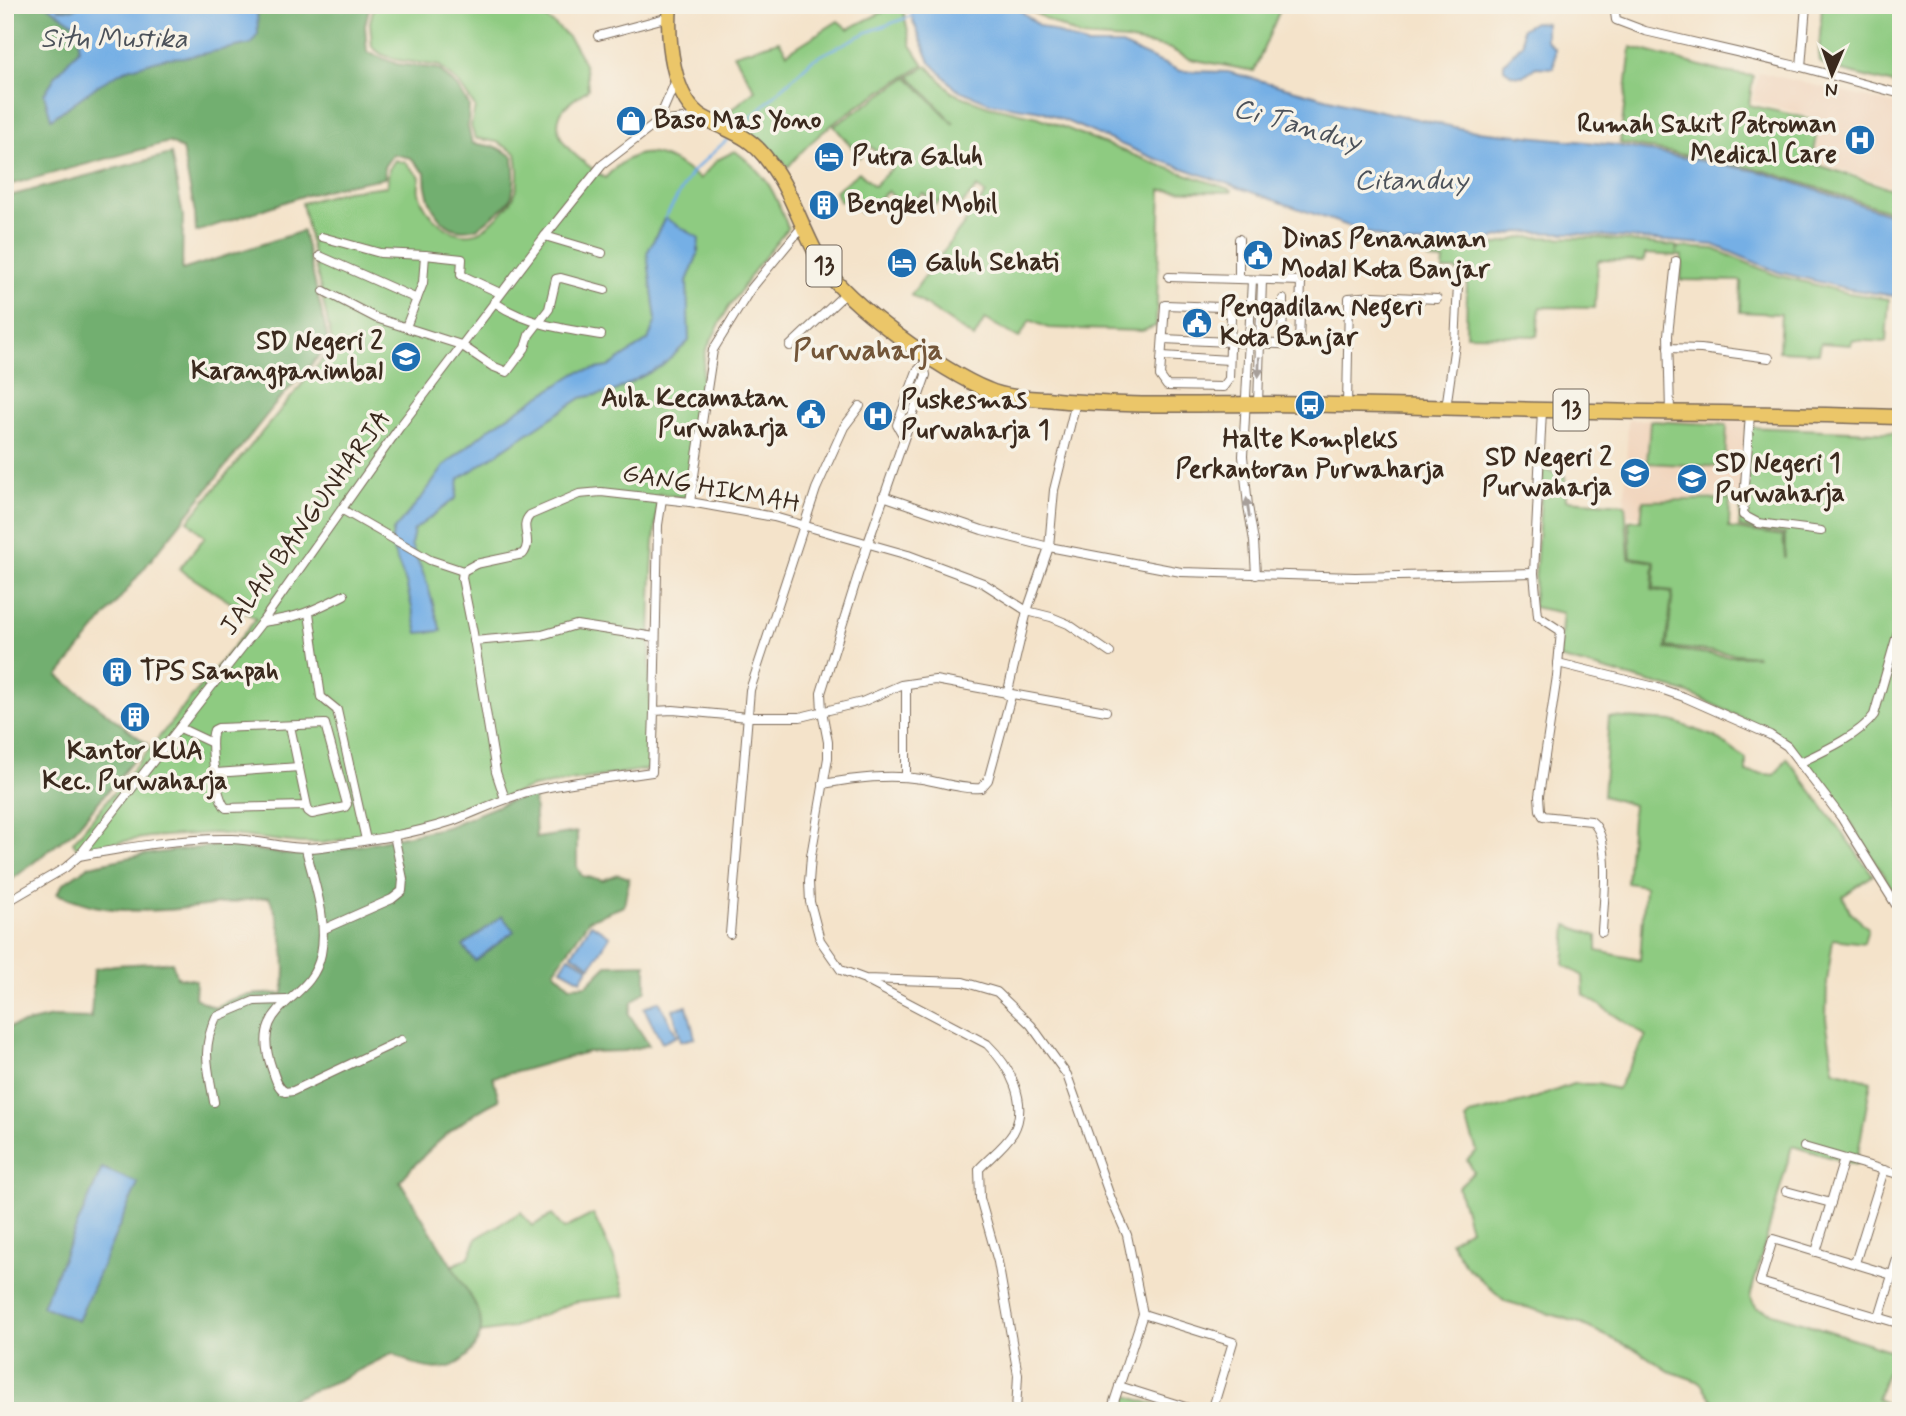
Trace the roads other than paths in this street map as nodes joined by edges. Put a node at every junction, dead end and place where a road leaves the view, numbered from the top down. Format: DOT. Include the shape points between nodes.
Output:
graph roads {
  1 [pos="1614,5"];
  2 [pos="1807,5"];
  3 [pos="669,11"];
  4 [pos="598,36"];
  5 [pos="1801,66"];
  6 [pos="677,78"];
  7 [pos="1901,94"];
  8 [pos="702,117"];
  9 [pos="658,122"];
  10 [pos="802,228"];
  11 [pos="545,236"];
  12 [pos="322,237"];
  13 [pos="1239,239"];
  14 [pos="602,253"];
  15 [pos="425,255"];
  16 [pos="320,256"];
  17 [pos="1676,261"];
  18 [pos="1169,277"];
  19 [pos="1239,279"];
  20 [pos="1252,280"];
  21 [pos="1262,281"];
  22 [pos="1458,285"];
  23 [pos="605,290"];
  24 [pos="324,291"];
  25 [pos="847,292"];
  26 [pos="500,293"];
  27 [pos="417,299"];
  28 [pos="1283,299"];
  29 [pos="1437,299"];
  30 [pos="494,302"];
  31 [pos="537,323"];
  32 [pos="406,327"];
  33 [pos="601,335"];
  34 [pos="1163,340"];
  35 [pos="1230,343"];
  36 [pos="1249,344"];
  37 [pos="1260,344"];
  38 [pos="1282,344"];
  39 [pos="461,345"];
  40 [pos="790,346"];
  41 [pos="1668,348"];
  42 [pos="1162,356"];
  43 [pos="1769,358"];
  44 [pos="1229,360"];
  45 [pos="927,362"];
  46 [pos="1076,402"];
  47 [pos="1252,404"];
  48 [pos="860,406"];
  49 [pos="1347,406"];
  50 [pos="1446,408"];
  51 [pos="1542,410"];
  52 [pos="1670,412"];
  53 [pos="1750,413"];
  54 [pos="1901,417"];
  55 [pos="883,496"];
  56 [pos="662,499"];
  57 [pos="690,502"];
  58 [pos="341,509"];
  59 [pos="803,524"];
  60 [pos="1821,531"];
  61 [pos="868,542"];
  62 [pos="1049,547"];
  63 [pos="1901,562"];
  64 [pos="463,571"];
  65 [pos="1534,573"];
  66 [pos="1256,575"];
  67 [pos="1901,579"];
  68 [pos="344,595"];
  69 [pos="1027,611"];
  70 [pos="309,614"];
  71 [pos="1901,621"];
  72 [pos="262,622"];
  73 [pos="655,637"];
  74 [pos="474,641"];
  75 [pos="1110,653"];
  76 [pos="1558,663"];
  77 [pos="906,684"];
  78 [pos="1009,695"];
  79 [pos="654,711"];
  80 [pos="822,711"];
  81 [pos="1106,711"];
  82 [pos="748,717"];
  83 [pos="290,726"];
  84 [pos="180,728"];
  85 [pos="212,743"];
  86 [pos="1799,763"];
  87 [pos="299,767"];
  88 [pos="216,773"];
  89 [pos="906,777"];
  90 [pos="824,784"];
  91 [pos="505,799"];
  92 [pos="306,806"];
  93 [pos="394,835"];
  94 [pos="366,840"];
  95 [pos="306,849"];
  96 [pos="79,856"];
  97 [pos="5,903"];
  98 [pos="1901,913"];
  99 [pos="324,929"];
  100 [pos="1602,932"];
  101 [pos="730,934"];
  102 [pos="865,979"];
  103 [pos="287,1000"];
  104 [pos="401,1040"];
  105 [pos="214,1102"];
  106 [pos="1804,1147"];
  107 [pos="1844,1159"];
  108 [pos="1884,1170"];
  109 [pos="1901,1175"];
  110 [pos="1786,1191"];
  111 [pos="1831,1203"];
  112 [pos="1901,1246"];
  113 [pos="1816,1252"];
  114 [pos="1855,1263"];
  115 [pos="1892,1275"];
  116 [pos="1143,1314"];
  117 [pos="1879,1318"];
  118 [pos="1901,1324"];
  119 [pos="1119,1386"];
  120 [pos="1016,1411"];
  121 [pos="1111,1411"];
  122 [pos="1198,1411"];
  123 [pos="1212,1411"];
  1 -- 5 [label="street" via="1620,23"];
  2 -- 5 [label="street"];
  3 -- 4 [label="street"];
  3 -- 6 [label="highway" via="670,50"];
  5 -- 7 [label="street"];
  6 -- 8 [label="highway" via="692,108"];
  6 -- 9 [label="street"];
  8 -- 9 [label="street"];
  8 -- 10 [label="highway, 13" via="755,145 782,181"];
  9 -- 11 [label="street, JALAN BANGUNHARJA" via="602,165"];
  10 -- 25 [label="highway, 13" via="822,263"];
  10 -- 57 [label="street" via="750,290 713,350"];
  11 -- 14 [label="street"];
  11 -- 26 [label="street, JALAN BANGUNHARJA"];
  12 -- 15 [label="street" via="373,252"];
  13 -- 19 [label="street"];
  15 -- 26 [label="street" via="462,259 461,275"];
  15 -- 27 [label="street"];
  16 -- 27 [label="street"];
  17 -- 41 [label="street"];
  18 -- 19 [label="street"];
  19 -- 20 [label="street"];
  20 -- 21 [label="street"];
  20 -- 36 [label="street"];
  21 -- 37 [label="street"];
  21 -- 38 [label="street" via="1301,282 1299,345"];
  22 -- 50 [label="street"];
  23 -- 31 [label="street" via="558,278 549,309"];
  24 -- 32 [label="street" via="376,318"];
  25 -- 40 [label="street"];
  25 -- 45 [label="highway, 13"];
  26 -- 30 [label="street, JALAN BANGUNHARJA"];
  27 -- 32 [label="street"];
  28 -- 38 [label="street"];
  29 -- 49 [label="street" via="1349,298"];
  30 -- 31 [label="street"];
  30 -- 39 [label="street, JALAN BANGUNHARJA"];
  31 -- 33 [label="street"];
  31 -- 39 [label="street" via="508,372"];
  32 -- 39 [label="street"];
  34 -- 35 [label="street"];
  34 -- 35 [label="street" via="1165,305 1221,307 1231,316"];
  34 -- 42 [label="street"];
  35 -- 36 [label="street"];
  35 -- 44 [label="street"];
  36 -- 37 [label="street"];
  36 -- 47 [label="street"];
  37 -- 38 [label="street"];
  37 -- 47 [label="street, one-way"];
  39 -- 58 [label="street, JALAN BANGUNHARJA"];
  41 -- 43 [label="street"];
  41 -- 52 [label="street"];
  42 -- 44 [label="street"];
  42 -- 44 [label="street" via="1160,376 1167,386 1223,387 1229,379"];
  45 -- 46 [label="highway, 13" via="997,393"];
  45 -- 55 [label="street"];
  46 -- 47 [label="highway, 13"];
  46 -- 62 [label="street" via="1054,490"];
  47 -- 49 [label="highway, 13"];
  66 -- 47 [label="street, one-way" via="1243,456"];
  48 -- 59 [label="street" via="831,453"];
  49 -- 50 [label="highway, 13"];
  50 -- 51 [label="highway, 13"];
  51 -- 52 [label="highway, 13"];
  51 -- 65 [label="street"];
  52 -- 53 [label="highway, 13"];
  53 -- 54 [label="highway, 13"];
  53 -- 60 [label="street" via="1743,515 1758,523"];
  55 -- 61 [label="street"];
  55 -- 62 [label="street"];
  56 -- 57 [label="street, GANG HIKMAH"];
  56 -- 64 [label="street, GANG HIKMAH" via="621,493 579,495 525,520 529,540 523,554"];
  56 -- 73 [label="street"];
  57 -- 59 [label="street, GANG HIKMAH"];
  58 -- 64 [label="street" via="430,560"];
  58 -- 72 [label="street, JALAN BANGUNHARJA"];
  59 -- 61 [label="street, GANG HIKMAH"];
  59 -- 82 [label="street" via="750,690"];
  61 -- 69 [label="street, GANG HIKMAH" via="983,583"];
  61 -- 80 [label="street" via="823,685"];
  62 -- 66 [label="street" via="1163,569"];
  62 -- 69 [label="street"];
  63 -- 67 [label="street"];
  64 -- 74 [label="street"];
  65 -- 66 [label="street"];
  65 -- 76 [label="street" via="1538,616 1560,631"];
  68 -- 70 [label="street"];
  69 -- 75 [label="street, GANG HIKMAH" via="1068,624"];
  69 -- 78 [label="street"];
  70 -- 72 [label="street"];
  70 -- 94 [label="street" via="321,697 337,710"];
  71 -- 86 [label="street" via="1869,722"];
  72 -- 84 [label="street, JALAN BANGUNHARJA"];
  73 -- 74 [label="street" via="576,625 542,635"];
  73 -- 79 [label="street"];
  74 -- 91 [label="street" via="496,772"];
  76 -- 86 [label="street" via="1684,697 1770,735 1787,746"];
  76 -- 100 [label="street" via="1540,810 1543,816 1583,819 1597,825 1605,872"];
  77 -- 78 [label="street" via="946,681"];
  77 -- 80 [label="street" via="862,702"];
  77 -- 89 [label="street"];
  78 -- 81 [label="street"];
  78 -- 89 [label="street" via="985,785 974,789"];
  79 -- 82 [label="street"];
  79 -- 91 [label="street" via="652,772"];
  80 -- 82 [label="street" via="785,718"];
  80 -- 90 [label="street" via="828,742"];
  82 -- 101 [label="street"];
  83 -- 85 [label="street" via="218,728 212,733"];
  83 -- 87 [label="street"];
  83 -- 92 [label="street" via="327,726 347,804 312,814"];
  84 -- 85 [label="street"];
  84 -- 96 [label="street, JALAN BANGUNHARJA"];
  85 -- 88 [label="street"];
  86 -- 98 [label="street" via="1841,817"];
  87 -- 88 [label="street"];
  87 -- 92 [label="street"];
  88 -- 92 [label="street" via="226,808"];
  89 -- 90 [label="street" via="876,776"];
  90 -- 102 [label="street" via="811,856 814,925 841,970"];
  91 -- 93 [label="street" via="451,821"];
  93 -- 94 [label="street"];
  93 -- 99 [label="street" via="404,878 402,891"];
  94 -- 95 [label="street"];
  95 -- 96 [label="street" via="253,839 215,839"];
  95 -- 99 [label="street"];
  96 -- 97 [label="street, JALAN BANGUNHARJA"];
  99 -- 103 [label="street" via="320,960 312,977"];
  102 -- 116 [label="street" via="963,982 997,992 1031,1025 1067,1075 1127,1236"];
  102 -- 120 [label="street" via="987,1044 1016,1089 1021,1108 1013,1132 979,1169 980,1198 998,1262 1018,1376"];
  103 -- 104 [label="street" via="266,1032 268,1055 281,1091 293,1091"];
  103 -- 105 [label="street" via="254,1001 216,1017 206,1052"];
  106 -- 107 [label="street"];
  107 -- 108 [label="street"];
  107 -- 111 [label="street"];
  108 -- 109 [label="street"];
  108 -- 114 [label="street"];
  110 -- 111 [label="street"];
  111 -- 113 [label="street"];
  112 -- 115 [label="street"];
  113 -- 114 [label="street"];
  113 -- 117 [label="street" via="1773,1239 1760,1282"];
  114 -- 115 [label="street"];
  115 -- 117 [label="street"];
  116 -- 119 [label="street"];
  116 -- 123 [label="street" via="1233,1342"];
  117 -- 118 [label="street"];
  119 -- 121 [label="street"];
  119 -- 122 [label="street"];
}
